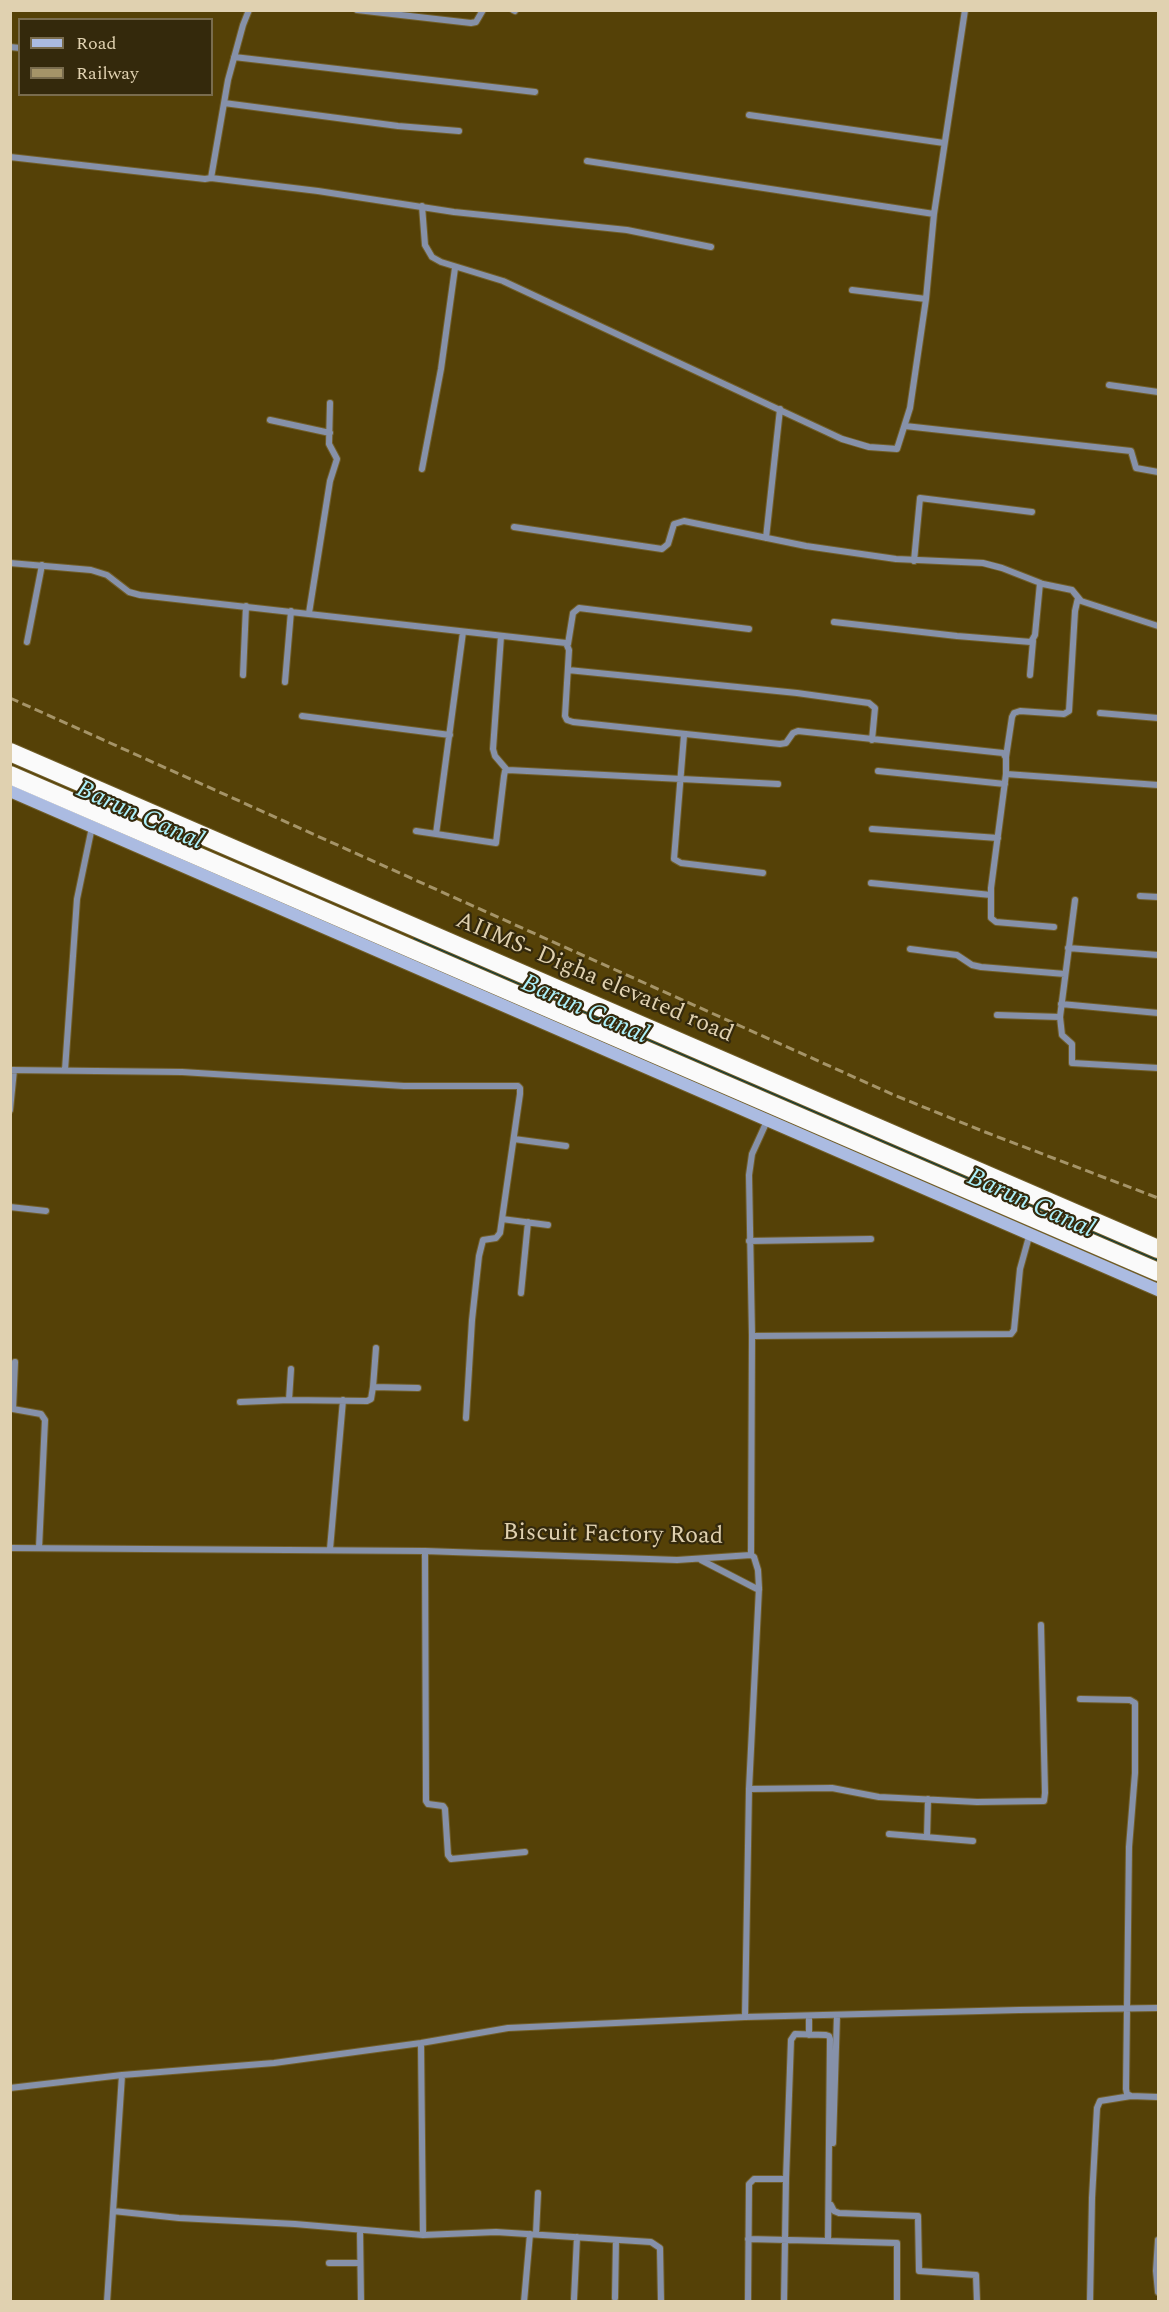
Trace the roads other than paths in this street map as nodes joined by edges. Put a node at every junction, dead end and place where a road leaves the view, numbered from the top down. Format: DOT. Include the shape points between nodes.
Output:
graph roads {
  1 [pos="249,10"];
  2 [pos="357,10"];
  3 [pos="483,10"];
  4 [pos="965,10"];
  5 [pos="234,57"];
  6 [pos="535,92"];
  7 [pos="224,103"];
  8 [pos="749,115"];
  9 [pos="459,131"];
  10 [pos="944,142"];
  11 [pos="10,157"];
  12 [pos="587,161"];
  13 [pos="211,178"];
  14 [pos="422,206"];
  15 [pos="934,214"];
  16 [pos="711,247"];
  17 [pos="455,268"];
  18 [pos="852,290"];
  19 [pos="926,299"];
  20 [pos="1109,385"];
  21 [pos="1158,392"];
  22 [pos="330,403"];
  23 [pos="780,409"];
  24 [pos="270,420"];
  25 [pos="905,426"];
  26 [pos="330,433"];
  27 [pos="422,469"];
  28 [pos="1158,472"];
  29 [pos="1032,512"];
  30 [pos="514,527"];
  31 [pos="766,538"];
  32 [pos="914,561"];
  33 [pos="10,563"];
  34 [pos="42,565"];
  35 [pos="1040,583"];
  36 [pos="1077,598"];
  37 [pos="246,606"];
  38 [pos="291,611"];
  39 [pos="309,613"];
  40 [pos="834,622"];
  41 [pos="1158,626"];
  42 [pos="749,629"];
  43 [pos="463,632"];
  44 [pos="501,636"];
  45 [pos="1033,641"];
  46 [pos="27,642"];
  47 [pos="568,644"];
  48 [pos="568,670"];
  49 [pos="243,675"];
  50 [pos="1030,675"];
  51 [pos="285,682"];
  52 [pos="1100,713"];
  53 [pos="302,716"];
  54 [pos="1158,718"];
  55 [pos="450,735"];
  56 [pos="684,735"];
  57 [pos="872,740"];
  58 [pos="10,752"];
  59 [pos="1006,758"];
  60 [pos="507,770"];
  61 [pos="878,771"];
  62 [pos="1006,774"];
  63 [pos="10,775"];
  64 [pos="682,780"];
  65 [pos="778,784"];
  66 [pos="1005,784"];
  67 [pos="1158,785"];
  68 [pos="10,791"];
  69 [pos="92,827"];
  70 [pos="872,829"];
  71 [pos="416,831"];
  72 [pos="436,834"];
  73 [pos="998,838"];
  74 [pos="763,873"];
  75 [pos="871,883"];
  76 [pos="991,895"];
  77 [pos="1140,896"];
  78 [pos="1158,897"];
  79 [pos="1075,900"];
  80 [pos="1054,927"];
  81 [pos="1068,948"];
  82 [pos="910,949"];
  83 [pos="1158,955"];
  84 [pos="1065,974"];
  85 [pos="1061,1004"];
  86 [pos="1158,1013"];
  87 [pos="998,1015"];
  88 [pos="1060,1017"];
  89 [pos="1158,1068"];
  90 [pos="12,1070"];
  91 [pos="65,1070"];
  92 [pos="10,1110"];
  93 [pos="767,1121"];
  94 [pos="514,1139"];
  95 [pos="566,1146"];
  96 [pos="10,1207"];
  97 [pos="46,1211"];
  98 [pos="502,1219"];
  99 [pos="528,1222"];
  100 [pos="548,1225"];
  101 [pos="1030,1233"];
  102 [pos="871,1239"];
  103 [pos="750,1241"];
  104 [pos="1158,1250"];
  105 [pos="1158,1272"];
  106 [pos="1158,1290"];
  107 [pos="521,1293"];
  108 [pos="752,1336"];
  109 [pos="376,1348"];
  110 [pos="15,1362"];
  111 [pos="291,1369"];
  112 [pos="373,1387"];
  113 [pos="418,1388"];
  114 [pos="289,1400"];
  115 [pos="343,1400"];
  116 [pos="240,1402"];
  117 [pos="466,1418"];
  118 [pos="10,1548"];
  119 [pos="39,1548"];
  120 [pos="330,1549"];
  121 [pos="425,1551"];
  122 [pos="751,1555"];
  123 [pos="700,1559"];
  124 [pos="759,1590"];
  125 [pos="1041,1625"];
  126 [pos="1080,1700"];
  127 [pos="749,1789"];
  128 [pos="928,1799"];
  129 [pos="889,1834"];
  130 [pos="927,1837"];
  131 [pos="973,1841"];
  132 [pos="525,1852"];
  133 [pos="1158,2008"];
  134 [pos="1126,2009"];
  135 [pos="837,2015"];
  136 [pos="809,2016"];
  137 [pos="745,2018"];
  138 [pos="809,2035"];
  139 [pos="421,2043"];
  140 [pos="122,2075"];
  141 [pos="10,2088"];
  142 [pos="1131,2096"];
  143 [pos="1158,2097"];
  144 [pos="786,2179"];
  145 [pos="538,2193"];
  146 [pos="113,2211"];
  147 [pos="360,2230"];
  148 [pos="533,2234"];
  149 [pos="423,2235"];
  150 [pos="577,2237"];
  151 [pos="748,2239"];
  152 [pos="616,2240"];
  153 [pos="785,2240"];
  154 [pos="1158,2240"];
  155 [pos="828,2241"];
  156 [pos="329,2263"];
  157 [pos="360,2263"];
  158 [pos="1158,2292"];
  159 [pos="615,2298"];
  160 [pos="574,2299"];
  161 [pos="107,2301"];
  162 [pos="361,2301"];
  163 [pos="524,2301"];
  164 [pos="661,2301"];
  165 [pos="748,2301"];
  166 [pos="784,2301"];
  167 [pos="897,2301"];
  168 [pos="977,2301"];
  169 [pos="1090,2301"];
  1 -- 5 [label="street"];
  2 -- 3 [label="street" via="476,22"];
  4 -- 10 [label="street"];
  5 -- 6 [label="street"];
  5 -- 7 [label="street"];
  7 -- 9 [label="street"];
  7 -- 13 [label="street"];
  8 -- 10 [label="street"];
  10 -- 15 [label="street"];
  11 -- 13 [label="street"];
  12 -- 15 [label="street"];
  13 -- 14 [label="street"];
  14 -- 16 [label="street" via="627,230"];
  14 -- 17 [label="street" via="428,252"];
  15 -- 19 [label="street"];
  17 -- 23 [label="street" via="503,281"];
  17 -- 27 [label="street"];
  18 -- 19 [label="street"];
  19 -- 25 [label="street"];
  20 -- 21 [label="street"];
  22 -- 26 [label="street"];
  23 -- 25 [label="street" via="842,439 869,447 897,449"];
  23 -- 31 [label="street"];
  24 -- 26 [label="street"];
  25 -- 28 [label="street" via="1131,452 1136,468"];
  26 -- 39 [label="street" via="330,446 337,459"];
  29 -- 32 [label="street" via="920,498"];
  30 -- 31 [label="street" via="659,549 667,547 678,521"];
  31 -- 32 [label="street"];
  32 -- 35 [label="street" via="983,563"];
  33 -- 34 [label="street"];
  34 -- 37 [label="street" via="100,572 134,594"];
  34 -- 46 [label="street"];
  35 -- 36 [label="street" via="1072,590"];
  35 -- 45 [label="street"];
  36 -- 41 [label="street"];
  36 -- 59 [label="street" via="1068,712 1014,713"];
  37 -- 38 [label="street"];
  37 -- 49 [label="street"];
  38 -- 39 [label="street"];
  38 -- 51 [label="street"];
  39 -- 43 [label="street"];
  40 -- 45 [label="street"];
  42 -- 47 [label="street" via="579,608 573,613"];
  43 -- 44 [label="street"];
  43 -- 55 [label="street"];
  44 -- 47 [label="street"];
  44 -- 60 [label="street" via="493,749"];
  45 -- 50 [label="street"];
  47 -- 48 [label="street"];
  48 -- 56 [label="street" via="564,712 569,722"];
  48 -- 57 [label="street" via="869,703 875,708"];
  52 -- 54 [label="street"];
  53 -- 55 [label="street"];
  55 -- 72 [label="street"];
  56 -- 57 [label="street" via="780,744 798,731"];
  56 -- 64 [label="street"];
  57 -- 59 [label="street" via="1001,753"];
  58 -- 104 [label="highway, AIIMS- Digha elevated road"];
  59 -- 62 [label="street"];
  60 -- 64 [label="street"];
  60 -- 72 [label="street" via="495,843"];
  61 -- 66 [label="street"];
  62 -- 66 [label="street"];
  62 -- 67 [label="street"];
  63 -- 105 [label="highway, AIIMS- Digha elevated road"];
  64 -- 65 [label="street"];
  64 -- 74 [label="street" via="676,861"];
  66 -- 73 [label="street"];
  68 -- 69 [label="main road"];
  69 -- 91 [label="street" via="77,899"];
  69 -- 93 [label="main road"];
  70 -- 73 [label="street"];
  71 -- 72 [label="street"];
  73 -- 76 [label="street"];
  75 -- 76 [label="street"];
  76 -- 80 [label="street" via="994,921"];
  77 -- 78 [label="street"];
  79 -- 81 [label="street"];
  81 -- 83 [label="street"];
  81 -- 84 [label="street"];
  82 -- 84 [label="street" via="957,955 981,967"];
  84 -- 85 [label="street"];
  85 -- 86 [label="street"];
  85 -- 88 [label="street"];
  87 -- 88 [label="street"];
  88 -- 89 [label="street" via="1062,1035 1072,1044 1074,1065"];
  90 -- 91 [label="street"];
  90 -- 92 [label="street"];
  91 -- 94 [label="street" via="182,1072 404,1086 518,1086"];
  93 -- 101 [label="main road"];
  93 -- 103 [label="street" via="750,1162"];
  94 -- 95 [label="street"];
  94 -- 98 [label="street"];
  96 -- 97 [label="street"];
  98 -- 99 [label="street"];
  98 -- 117 [label="street" via="499,1237 483,1240 481,1244"];
  99 -- 100 [label="street"];
  99 -- 107 [label="street"];
  101 -- 106 [label="main road"];
  101 -- 108 [label="street" via="1020,1269 1011,1334"];
  102 -- 103 [label="street"];
  103 -- 108 [label="street"];
  108 -- 122 [label="street"];
  109 -- 112 [label="street"];
  110 -- 119 [label="street" via="13,1409 41,1414 45,1420"];
  111 -- 114 [label="street"];
  112 -- 113 [label="street"];
  112 -- 115 [label="street" via="369,1401"];
  114 -- 115 [label="street"];
  114 -- 116 [label="street"];
  115 -- 120 [label="street"];
  118 -- 119 [label="street, Biscuit Factory Road"];
  119 -- 120 [label="street, Biscuit Factory Road"];
  120 -- 121 [label="street, Biscuit Factory Road"];
  121 -- 123 [label="street, Biscuit Factory Road"];
  121 -- 132 [label="street" via="426,1801 445,1809 450,1859"];
  122 -- 123 [label="street, Biscuit Factory Road"];
  122 -- 124 [label="street, Biscuit Factory Road" via="758,1570"];
  123 -- 124 [label="street"];
  124 -- 127 [label="street, Biscuit Factory Road"];
  125 -- 128 [label="street" via="1044,1801"];
  126 -- 134 [label="street" via="1135,1703"];
  127 -- 128 [label="street" via="832,1788 870,1796"];
  127 -- 137 [label="street, Biscuit Factory Road"];
  128 -- 130 [label="street"];
  129 -- 130 [label="street"];
  130 -- 131 [label="street"];
  133 -- 134 [label="street"];
  134 -- 135 [label="street"];
  134 -- 142 [label="street" via="1126,2089"];
  135 -- 136 [label="street"];
  135 -- 168 [label="street" via="832,2210 918,2216 919,2271 976,2275"];
  136 -- 137 [label="street"];
  136 -- 138 [label="street"];
  137 -- 139 [label="street" via="508,2028"];
  138 -- 144 [label="street" via="795,2034 790,2040"];
  138 -- 155 [label="street" via="826,2035 830,2039"];
  139 -- 140 [label="street" via="274,2063"];
  139 -- 149 [label="street"];
  140 -- 141 [label="street"];
  140 -- 146 [label="street"];
  142 -- 143 [label="street"];
  142 -- 169 [label="street" via="1100,2101 1097,2108"];
  144 -- 151 [label="street" via="751,2180"];
  144 -- 153 [label="street"];
  145 -- 148 [label="street"];
  146 -- 147 [label="street"];
  146 -- 161 [label="street"];
  147 -- 149 [label="street"];
  147 -- 157 [label="street"];
  148 -- 149 [label="street"];
  148 -- 150 [label="street"];
  148 -- 163 [label="street"];
  150 -- 152 [label="street"];
  150 -- 160 [label="street"];
  151 -- 153 [label="street"];
  151 -- 165 [label="street"];
  152 -- 159 [label="street"];
  152 -- 164 [label="street" via="651,2242 660,2247"];
  153 -- 155 [label="street"];
  153 -- 166 [label="street"];
  154 -- 158 [label="street"];
  155 -- 167 [label="street" via="897,2243"];
  156 -- 157 [label="street"];
  157 -- 162 [label="street"];
}
